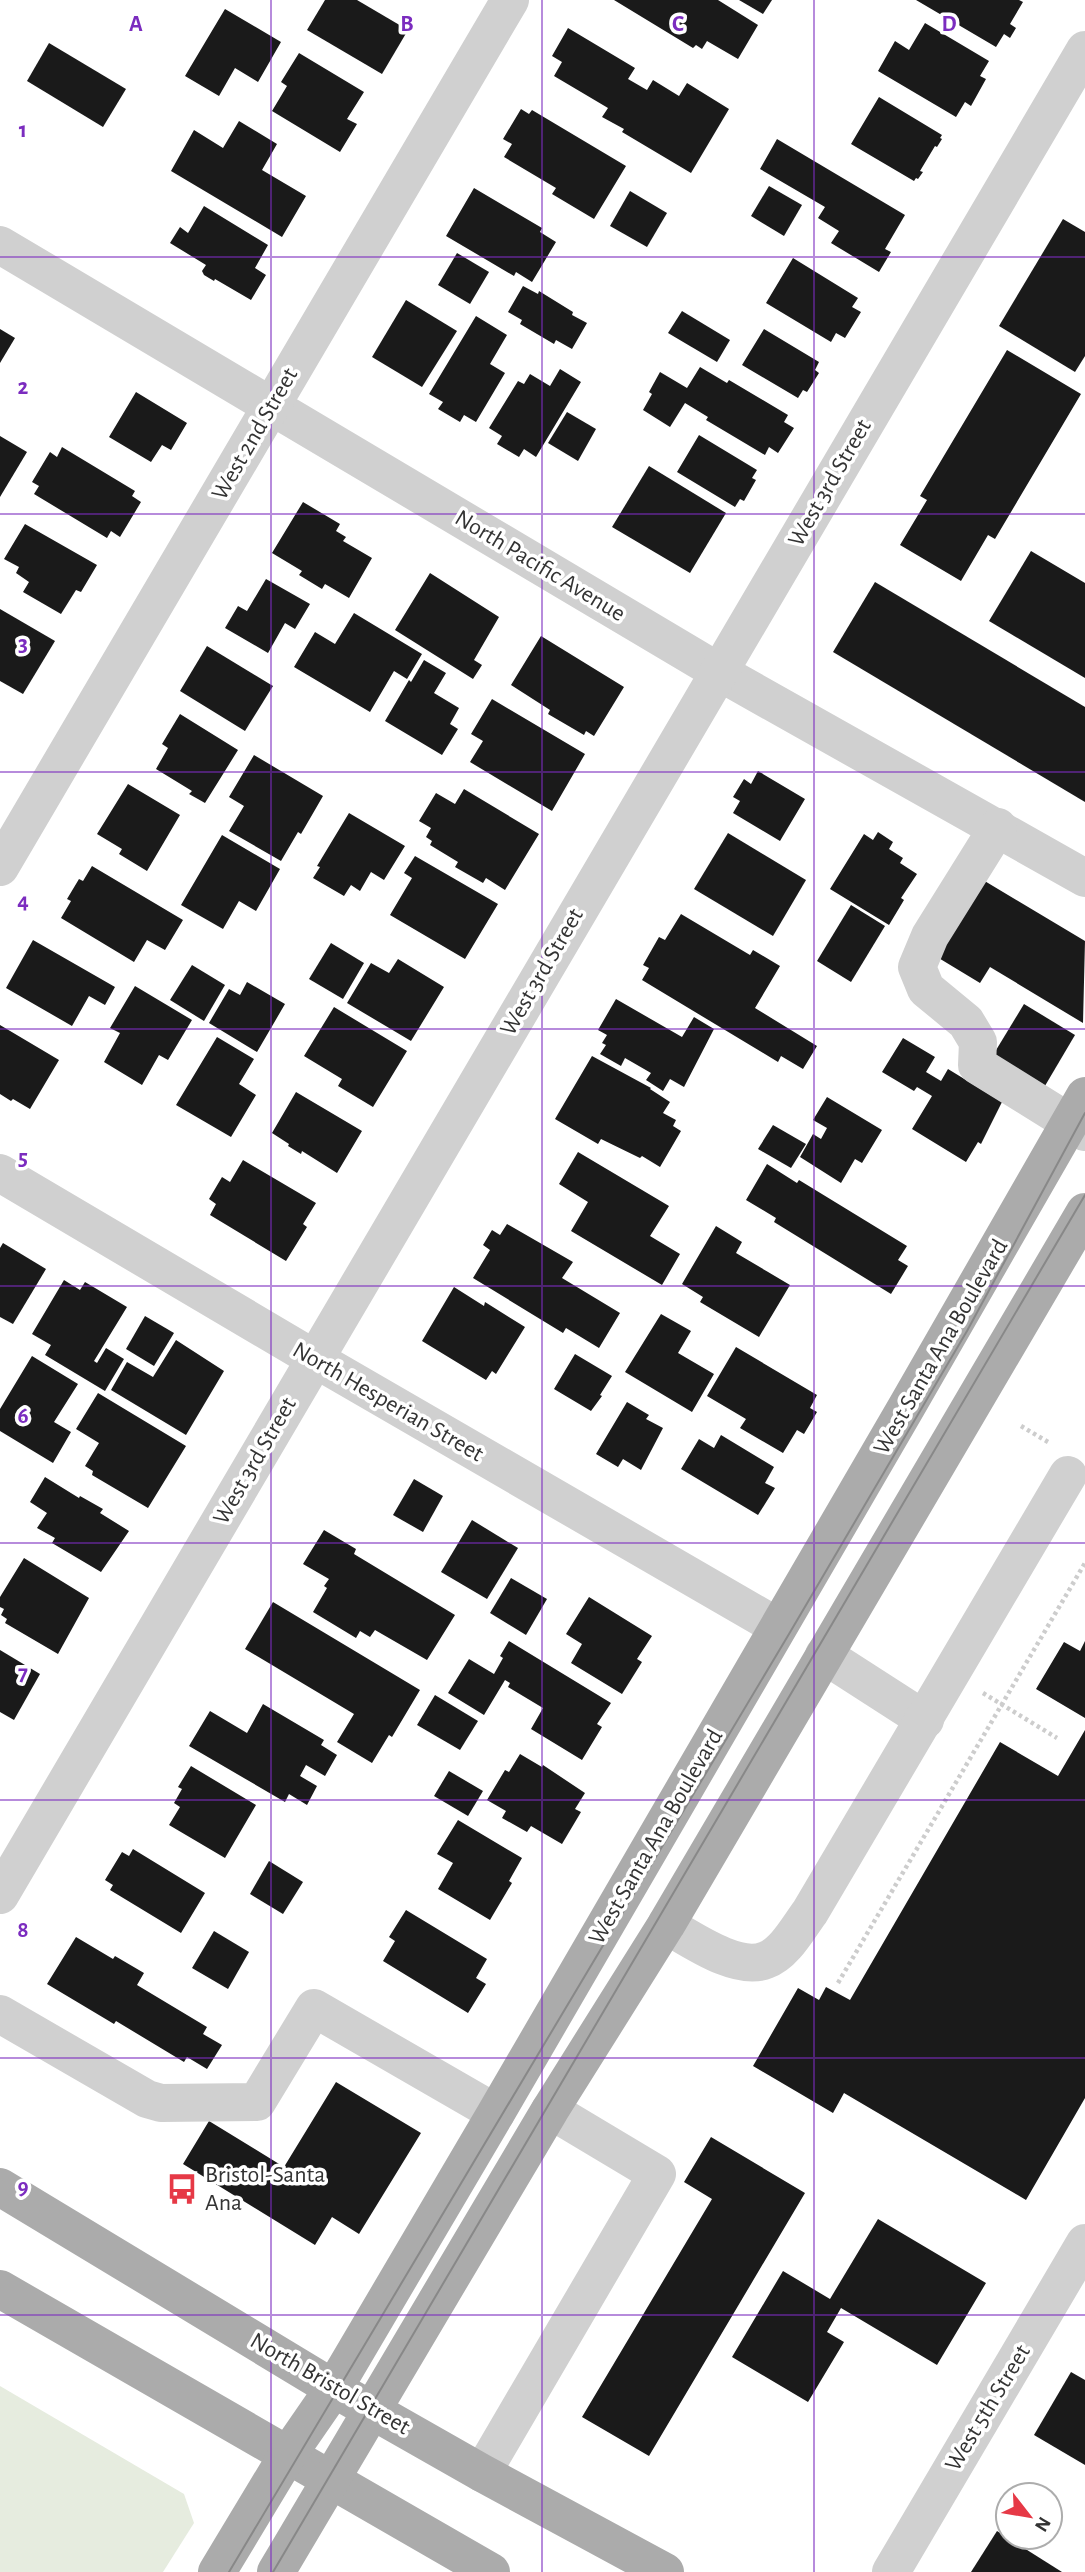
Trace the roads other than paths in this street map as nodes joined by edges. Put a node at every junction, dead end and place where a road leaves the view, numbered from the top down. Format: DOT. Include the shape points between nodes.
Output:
graph roads {
  1 [pos="510,0"];
  2 [pos="1085,50"];
  3 [pos="0,246"];
  4 [pos="271,407"];
  5 [pos="719,672"];
  6 [pos="998,827"];
  7 [pos="0,867"];
  8 [pos="1085,878"];
  9 [pos="1080,1116"];
  10 [pos="0,1173"];
  11 [pos="1085,1212"];
  12 [pos="315,1359"];
  13 [pos="1068,1475"];
  14 [pos="778,1627"];
  15 [pos="824,1656"];
  16 [pos="925,1720"];
  17 [pos="0,1895"];
  18 [pos="666,1925"];
  19 [pos="0,2014"];
  20 [pos="550,2110"];
  21 [pos="496,2113"];
  22 [pos="0,2187"];
  23 [pos="1085,2243"];
  24 [pos="0,2289"];
  25 [pos="334,2388"];
  26 [pos="373,2410"];
  27 [pos="288,2456"];
  28 [pos="482,2473"];
  29 [pos="332,2481"];
  30 [pos="217,2572"];
  31 [pos="276,2572"];
  32 [pos="491,2572"];
  33 [pos="665,2572"];
  34 [pos="891,2572"];
  1 -- 4 [label="street, West 2nd Street"];
  2 -- 5 [label="street, West 3rd Street"];
  3 -- 4 [label="street, North Pacific Avenue"];
  4 -- 5 [label="street, North Pacific Avenue"];
  4 -- 7 [label="street, West 2nd Street"];
  5 -- 6 [label="street, North Pacific Avenue"];
  5 -- 12 [label="street, West 3rd Street"];
  6 -- 8 [label="street, North Pacific Avenue"];
  6 -- 9 [label="street" via="930,936 917,967 926,989 966,1022 978,1042 976,1065"];
  9 -- 14 [label="main road, West Santa Ana Boulevard"];
  10 -- 12 [label="street, North Hesperian Street"];
  11 -- 15 [label="main road, West Santa Ana Boulevard"];
  12 -- 14 [label="street, North Hesperian Street"];
  12 -- 17 [label="street, West 3rd Street"];
  13 -- 16 [label="street"];
  14 -- 21 [label="main road, West Santa Ana Boulevard"];
  15 -- 16 [label="street"];
  15 -- 18 [label="main road, West Santa Ana Boulevard"];
  16 -- 18 [label="street" via="786,1945 767,1960 744,1964"];
  18 -- 20 [label="main road, West Santa Ana Boulevard"];
  19 -- 21 [label="street" via="147,2099 161,2103 257,2102 314,2008"];
  20 -- 26 [label="main road, West Santa Ana Boulevard"];
  20 -- 28 [label="street" via="657,2174"];
  21 -- 25 [label="main road, West Santa Ana Boulevard"];
  22 -- 25 [label="main road, North Bristol Street"];
  23 -- 34 [label="street, West 5th Street"];
  24 -- 27 [label="main road"];
  25 -- 26 [label="main road, North Bristol Street"];
  25 -- 27 [label="main road, West Santa Ana Boulevard"];
  26 -- 28 [label="main road, North Bristol Street"];
  26 -- 29 [label="main road, West Santa Ana Boulevard"];
  27 -- 29 [label="main road"];
  27 -- 30 [label="main road, West Santa Ana Boulevard"];
  28 -- 33 [label="main road, North Bristol Street"];
  29 -- 31 [label="main road, West Santa Ana Boulevard"];
  29 -- 32 [label="main road"];
}
